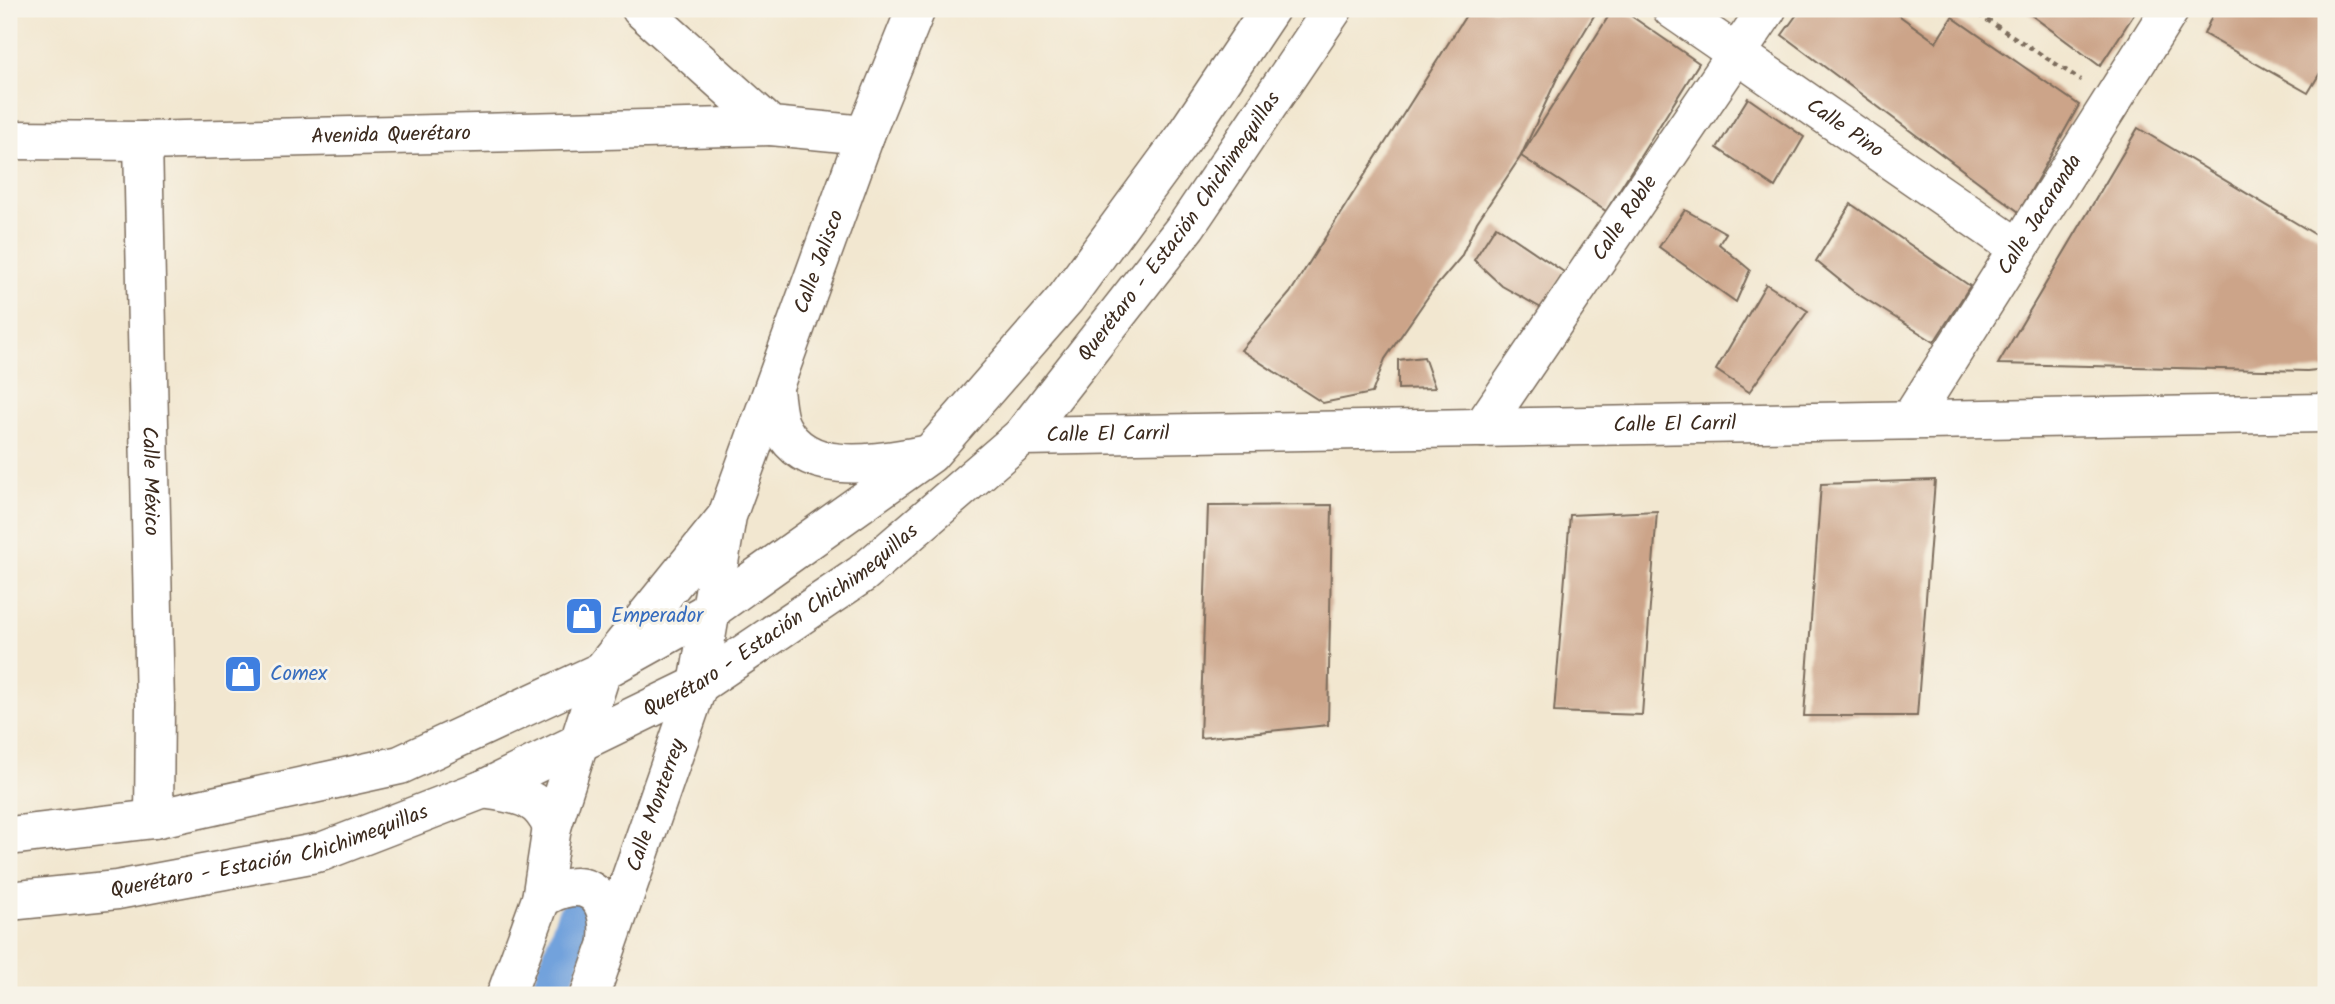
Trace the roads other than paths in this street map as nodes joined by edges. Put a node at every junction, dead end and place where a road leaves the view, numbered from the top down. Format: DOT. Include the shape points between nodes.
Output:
graph roads {
  1 [pos="641,9"];
  2 [pos="916,9"];
  3 [pos="1270,9"];
  4 [pos="1333,9"];
  5 [pos="1672,9"];
  6 [pos="1768,9"];
  7 [pos="2170,9"];
  8 [pos="1736,54"];
  9 [pos="771,126"];
  10 [pos="865,135"];
  11 [pos="9,140"];
  12 [pos="143,141"];
  13 [pos="2018,248"];
  14 [pos="774,391"];
  15 [pos="2326,413"];
  16 [pos="1910,420"];
  17 [pos="1482,428"];
  18 [pos="1023,436"];
  19 [pos="930,454"];
  20 [pos="727,516"];
  21 [pos="708,612"];
  22 [pos="602,671"];
  23 [pos="698,685"];
  24 [pos="577,745"];
  25 [pos="484,789"];
  26 [pos="154,819"];
  27 [pos="552,827"];
  28 [pos="9,835"];
  29 [pos="541,898"];
  30 [pos="9,901"];
  31 [pos="608,940"];
  32 [pos="506,995"];
  33 [pos="590,995"];
  1 -- 9 [label="street"];
  2 -- 10 [label="street, Calle Jalisco"];
  3 -- 19 [label="street" via="1184,138 1066,298"];
  4 -- 18 [label="street, Querétaro - Estación Chichimequillas" via="1187,226"];
  5 -- 8 [label="street, Calle Pino"];
  6 -- 8 [label="street, Calle Roble"];
  7 -- 13 [label="street, Calle Jacaranda"];
  8 -- 13 [label="street, Calle Pino"];
  8 -- 17 [label="street, Calle Roble"];
  9 -- 10 [label="street, Avenida Querétaro"];
  9 -- 12 [label="street, Avenida Querétaro"];
  10 -- 14 [label="street, Calle Jalisco"];
  11 -- 12 [label="street, Avenida Querétaro"];
  12 -- 26 [label="street, Calle México"];
  13 -- 16 [label="street, Calle Jacaranda"];
  14 -- 19 [label="street" via="780,427 795,448 830,462 867,464"];
  14 -- 20 [label="street, Calle Jalisco"];
  15 -- 16 [label="street, Calle El Carril"];
  16 -- 17 [label="street, Calle El Carril"];
  17 -- 18 [label="street, Calle El Carril"];
  18 -- 23 [label="street, Querétaro - Estación Chichimequillas" via="863,574"];
  19 -- 21 [label="street"];
  20 -- 21 [label="street, Calle Jalisco"];
  20 -- 22 [label="street, Calle Jalisco"];
  21 -- 22 [label="street"];
  21 -- 23 [label="street, Calle Monterrey"];
  22 -- 24 [label="street"];
  22 -- 26 [label="street" via="400,765"];
  23 -- 24 [label="street, Querétaro - Estación Chichimequillas"];
  23 -- 31 [label="street, Calle Monterrey"];
  24 -- 25 [label="street, Querétaro - Estación Chichimequillas"];
  24 -- 27 [label="street"];
  25 -- 27 [label="street" via="536,803 545,810"];
  25 -- 30 [label="street, Querétaro - Estación Chichimequillas" via="321,852 117,891"];
  26 -- 28 [label="street"];
  27 -- 29 [label="street"];
  29 -- 31 [label="street" via="559,887 581,887 600,898 610,918"];
  29 -- 32 [label="street"];
  31 -- 33 [label="street, Calle Monterrey"];
}
